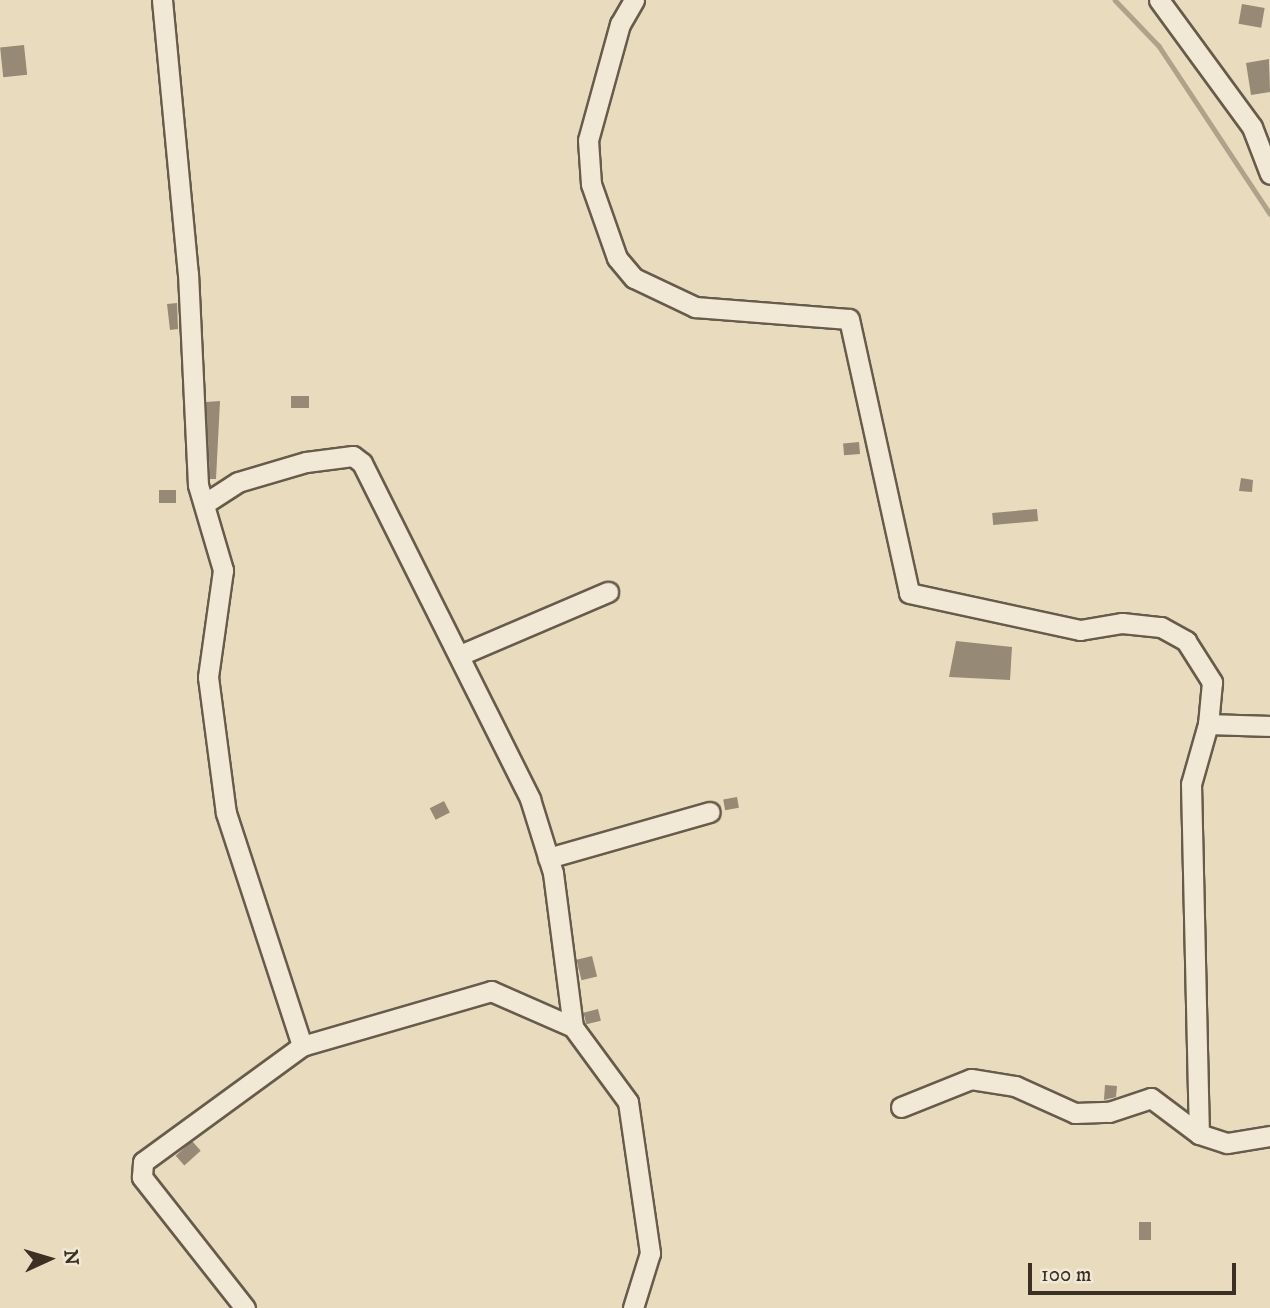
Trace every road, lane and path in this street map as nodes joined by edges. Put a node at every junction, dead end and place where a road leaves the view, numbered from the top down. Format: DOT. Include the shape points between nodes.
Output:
graph roads {
  1 [pos="162,0"];
  2 [pos="634,0"];
  3 [pos="1158,0"];
  4 [pos="1270,173"];
  5 [pos="204,504"];
  6 [pos="608,592"];
  7 [pos="460,656"];
  8 [pos="1208,724"];
  9 [pos="1270,726"];
  10 [pos="710,812"];
  11 [pos="548,858"];
  12 [pos="573,1027"];
  13 [pos="302,1045"];
  14 [pos="901,1107"];
  15 [pos="1199,1134"];
  16 [pos="1270,1136"];
  17 [pos="245,1308"];
  18 [pos="633,1308"];
  1 -- 5 [label="street"];
  2 -- 8 [label="street" via="620,24 588,140 591,184 617,258 634,278 695,307 849,319 909,593 930,603 1080,630 1122,623 1161,627 1186,641 1212,682"];
  3 -- 4 [label="street" via="1252,127"];
  5 -- 7 [label="street" via="238,482 353,456 362,463"];
  5 -- 13 [label="street" via="223,570 208,677 226,813"];
  6 -- 7 [label="street"];
  7 -- 11 [label="street" via="530,799"];
  8 -- 9 [label="street"];
  8 -- 15 [label="street" via="1191,784"];
  10 -- 11 [label="street"];
  11 -- 12 [label="street"];
  12 -- 13 [label="street" via="491,991"];
  12 -- 18 [label="street" via="628,1102 650,1253"];
  13 -- 17 [label="street" via="143,1162 142,1177"];
  14 -- 15 [label="street" via="971,1079 1015,1086 1075,1113 1109,1112 1151,1098"];
  15 -- 16 [label="street" via="1227,1143"];
}
